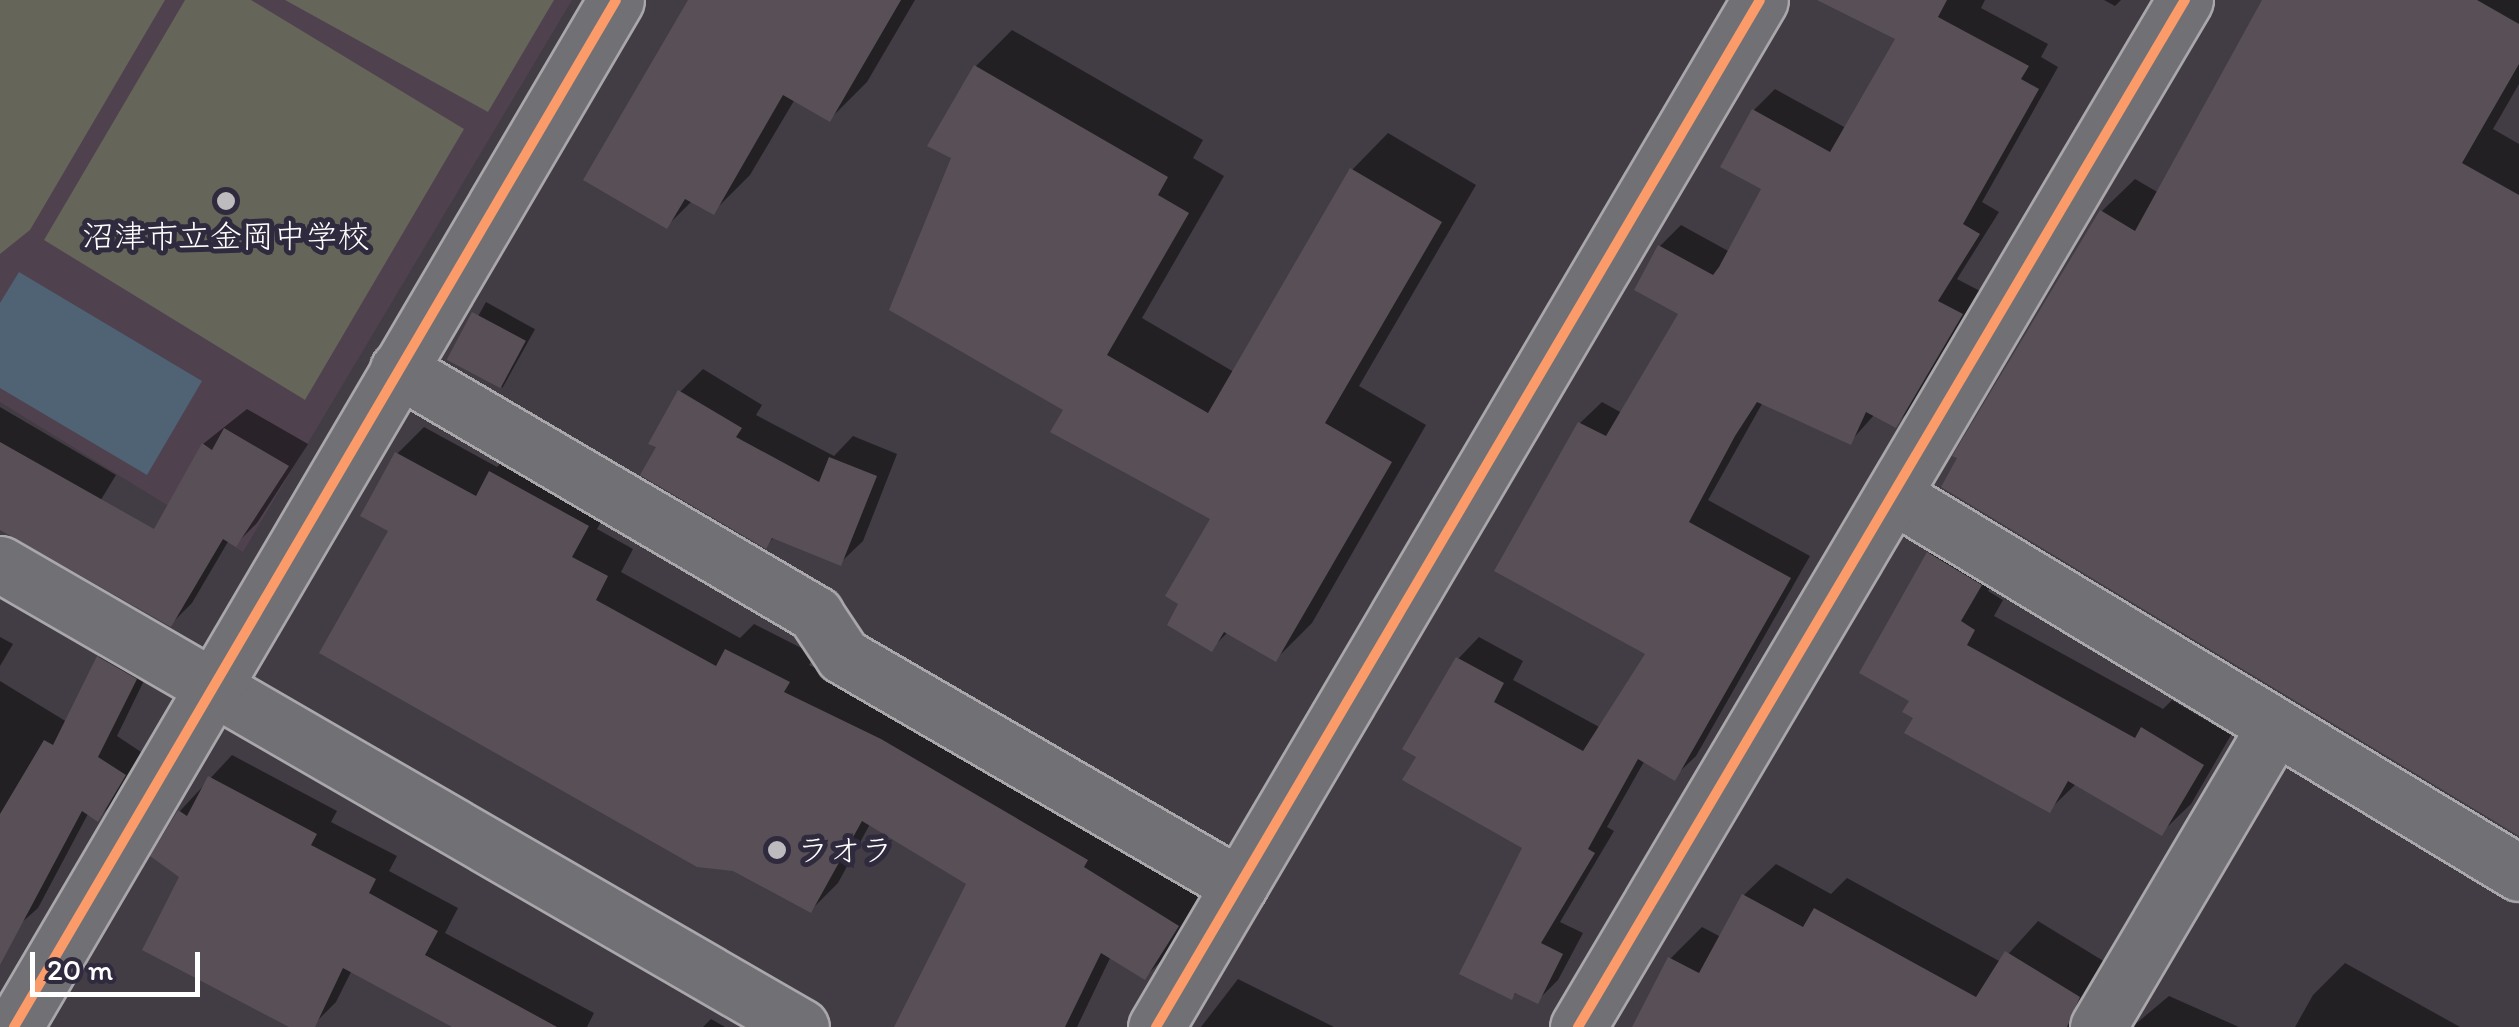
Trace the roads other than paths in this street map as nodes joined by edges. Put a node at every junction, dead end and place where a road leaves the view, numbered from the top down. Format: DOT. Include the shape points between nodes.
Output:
graph roads {
  1 [pos="616,0"];
  2 [pos="1760,0"];
  3 [pos="2185,0"];
  4 [pos="398,369"];
  5 [pos="1892,495"];
  6 [pos="0,564"];
  7 [pos="214,688"];
  8 [pos="2275,726"];
  9 [pos="2519,873"];
  10 [pos="1238,886"];
  11 [pos="14,1027"];
  12 [pos="801,1027"];
  13 [pos="1156,1027"];
  14 [pos="1578,1027"];
  15 [pos="2098,1027"];
  1 -- 4 [label="street"];
  2 -- 10 [label="street"];
  3 -- 5 [label="street"];
  4 -- 7 [label="street"];
  4 -- 10 [label="street" via="814,614 843,656"];
  5 -- 8 [label="street"];
  5 -- 14 [label="street"];
  6 -- 7 [label="street"];
  7 -- 11 [label="street"];
  7 -- 12 [label="street"];
  8 -- 9 [label="street"];
  8 -- 15 [label="street"];
  10 -- 13 [label="street"];
}
